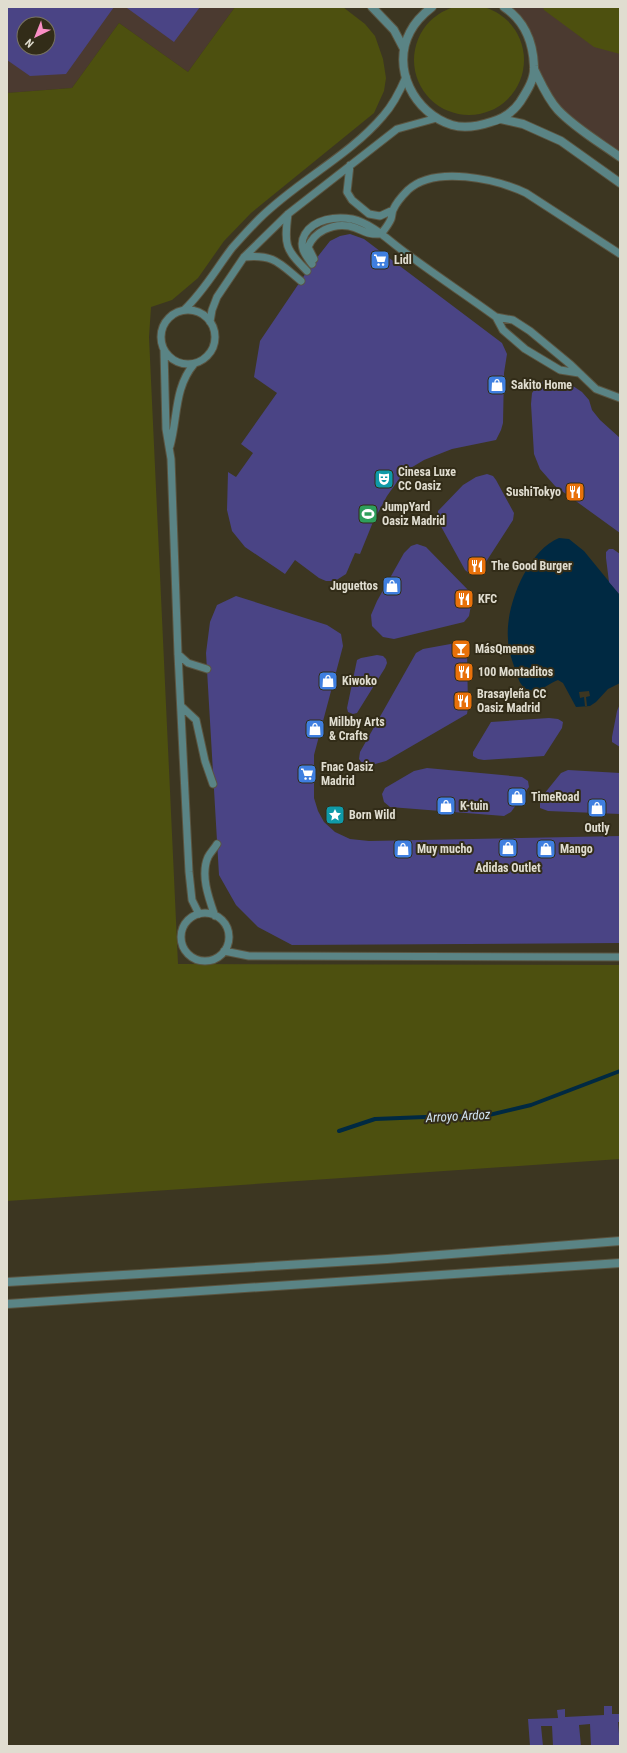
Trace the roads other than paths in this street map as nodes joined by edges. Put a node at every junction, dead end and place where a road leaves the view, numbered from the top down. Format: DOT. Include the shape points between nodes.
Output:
graph roads {
  1 [pos="372,7"];
  2 [pos="432,7"];
  3 [pos="504,7"];
  4 [pos="515,10"];
  5 [pos="404,50"];
  6 [pos="534,69"];
  7 [pos="406,77"];
  8 [pos="437,118"];
  9 [pos="501,119"];
  10 [pos="620,157"];
  11 [pos="350,165"];
  12 [pos="620,183"];
  13 [pos="393,210"];
  14 [pos="288,214"];
  15 [pos="381,234"];
  16 [pos="620,254"];
  17 [pos="244,257"];
  18 [pos="314,262"];
  19 [pos="307,271"];
  20 [pos="301,281"];
  21 [pos="184,310"];
  22 [pos="496,317"];
  23 [pos="210,322"];
  24 [pos="164,350"];
  25 [pos="194,364"];
  26 [pos="579,373"];
  27 [pos="620,398"];
  28 [pos="170,448"];
  29 [pos="178,654"];
  30 [pos="207,669"];
  31 [pos="181,706"];
  32 [pos="213,784"];
  33 [pos="217,844"];
  34 [pos="199,914"];
  35 [pos="215,916"];
  36 [pos="224,951"];
  37 [pos="620,957"];
  38 [pos="620,1241"];
  39 [pos="620,1263"];
  40 [pos="7,1282"];
  41 [pos="7,1304"];
  1 -- 5 [label="street" via="394,30"];
  2 -- 5 [label="street" via="410,32"];
  3 -- 4 [label="street"];
  4 -- 6 [label="street" via="527,30 534,49"];
  5 -- 7 [label="street"];
  6 -- 9 [label="street" via="529,89 517,106"];
  6 -- 10 [label="street" via="543,89 557,109"];
  7 -- 8 [label="street" via="414,97"];
  7 -- 21 [label="lane" via="384,116 365,135 259,219 232,248 204,289"];
  8 -- 9 [label="street" via="453,125 477,127"];
  8 -- 11 [label="lane" via="396,129"];
  9 -- 12 [label="street" via="523,124 561,141"];
  11 -- 13 [label="lane" via="347,192 352,200 369,214 380,216"];
  11 -- 14 [label="lane"];
  13 -- 15 [label="lane" via="391,219"];
  13 -- 16 [label="lane" via="408,190 421,181 438,177 458,177 495,182 526,193"];
  14 -- 17 [label="lane"];
  14 -- 19 [label="lane" via="286,244 292,256"];
  15 -- 18 [label="lane" via="370,235 349,226 323,230 310,240 308,247"];
  15 -- 22 [label="lane"];
  17 -- 20 [label="lane" via="272,258"];
  17 -- 23 [label="lane" via="217,297"];
  21 -- 23 [label="lane" via="203,315"];
  21 -- 24 [label="lane" via="169,318 164,325 161,333"];
  22 -- 26 [label="lane" via="513,320 530,331"];
  22 -- 26 [label="lane" via="503,330 525,349 560,370"];
  23 -- 25 [label="lane" via="214,328 214,343 207,356"];
  24 -- 25 [label="lane" via="176,362"];
  24 -- 28 [label="lane" via="166,429"];
  25 -- 28 [label="lane" via="186,373 180,387"];
  26 -- 27 [label="lane" via="596,389"];
  28 -- 29 [label="lane"];
  29 -- 30 [label="lane" via="188,663"];
  29 -- 31 [label="lane"];
  31 -- 32 [label="lane" via="196,720"];
  31 -- 34 [label="lane" via="189,872 192,900"];
  33 -- 35 [label="lane" via="208,858 205,876"];
  34 -- 35 [label="lane"];
  34 -- 36 [label="lane" via="186,922 183,928 181,936 185,950 190,956 204,961 219,956"];
  35 -- 36 [label="lane" via="226,928 228,944"];
  36 -- 37 [label="lane" via="249,956"];
  38 -- 40 [label="street" via="387,1259"];
  39 -- 41 [label="street"];
}
